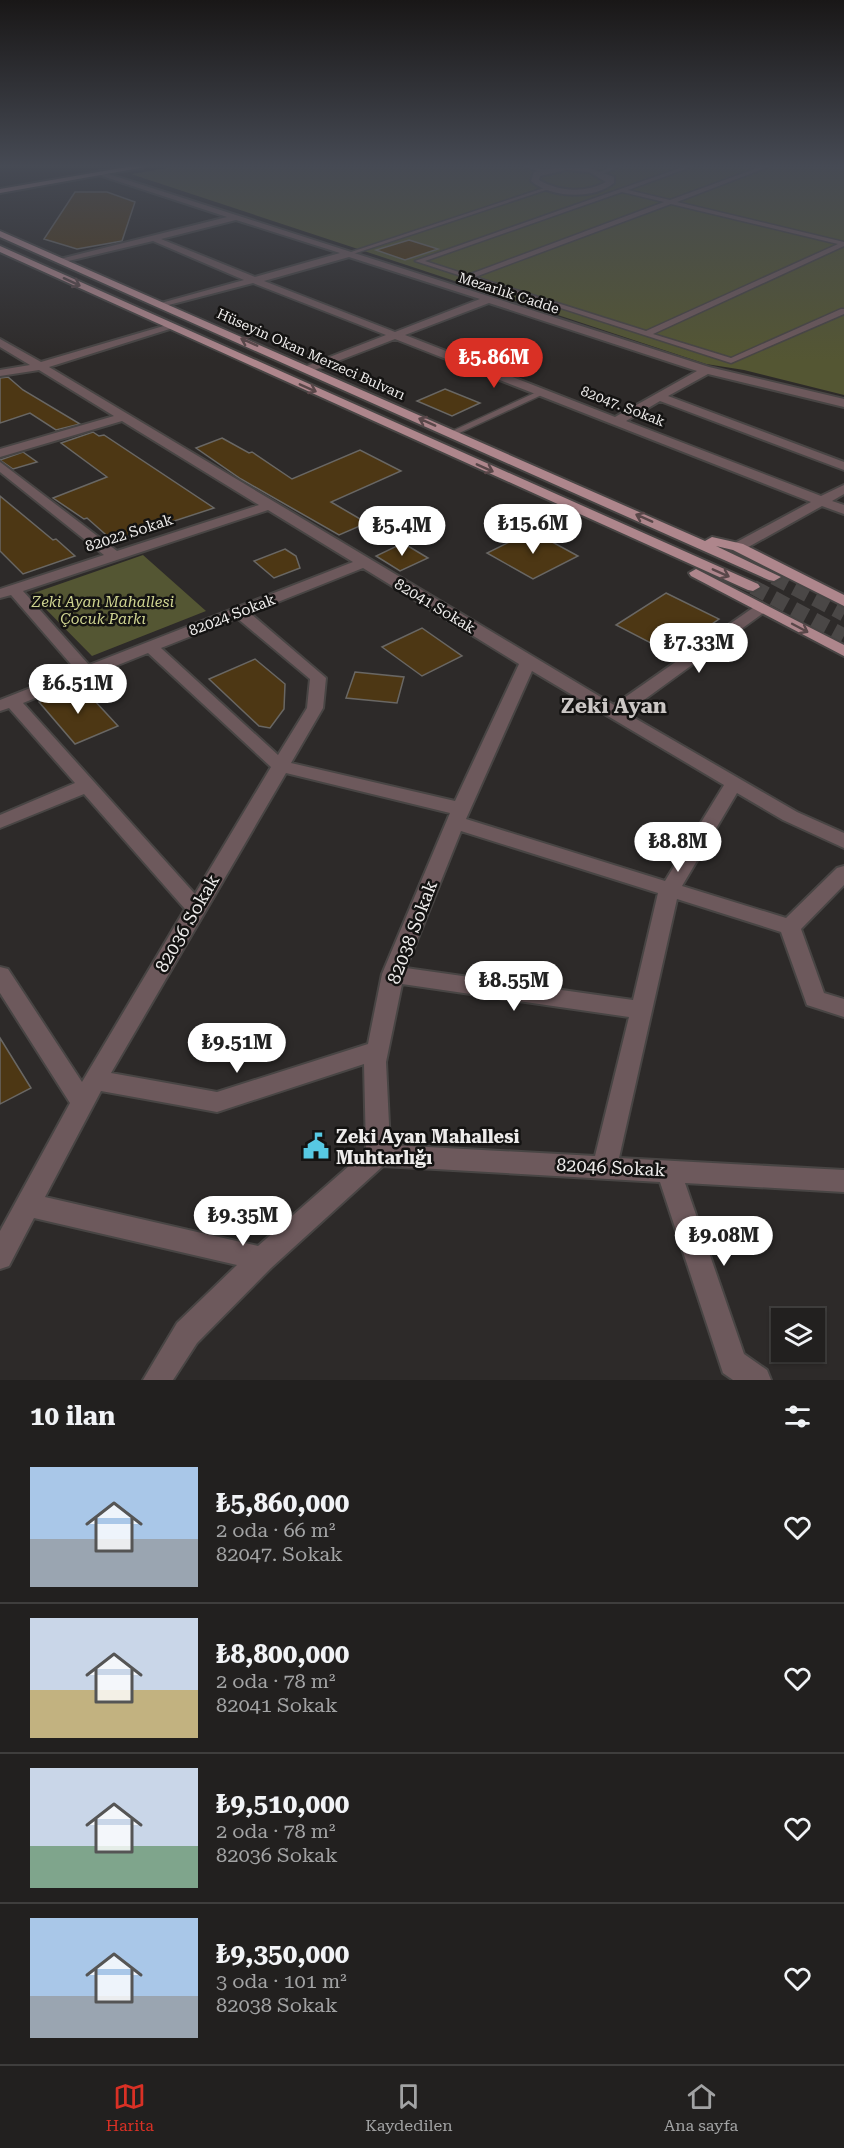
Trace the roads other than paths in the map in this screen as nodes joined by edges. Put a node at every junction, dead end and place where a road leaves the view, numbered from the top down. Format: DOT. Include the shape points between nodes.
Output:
graph roads {
  1 [pos="187,231"];
  2 [pos="280,231"];
  3 [pos="417,231"];
  4 [pos="503,231"];
  5 [pos="591,231"];
  6 [pos="792,231"];
  7 [pos="0,234"];
  8 [pos="157,240"];
  9 [pos="844,244"];
  10 [pos="0,249"];
  11 [pos="348,254"];
  12 [pos="63,261"];
  13 [pos="468,277"];
  14 [pos="255,280"];
  15 [pos="487,300"];
  16 [pos="165,305"];
  17 [pos="844,311"];
  18 [pos="171,327"];
  19 [pos="646,334"];
  20 [pos="396,336"];
  21 [pos="0,342"];
  22 [pos="38,367"];
  23 [pos="308,369"];
  24 [pos="706,369"];
  25 [pos="0,373"];
  26 [pos="544,392"];
  27 [pos="659,396"];
  28 [pos="844,403"];
  29 [pos="120,418"];
  30 [pos="618,420"];
  31 [pos="452,433"];
  32 [pos="0,453"];
  33 [pos="0,466"];
  34 [pos="844,466"];
  35 [pos="844,489"];
  36 [pos="824,500"];
  37 [pos="268,506"];
  38 [pos="844,510"];
  39 [pos="680,534"];
  40 [pos="659,546"];
  41 [pos="738,547"];
  42 [pos="113,555"];
  43 [pos="363,563"];
  44 [pos="774,577"];
  45 [pos="753,587"];
  46 [pos="6,592"];
  47 [pos="844,601"];
  48 [pos="762,608"];
  49 [pos="239,612"];
  50 [pos="150,646"];
  51 [pos="844,651"];
  52 [pos="528,662"];
  53 [pos="86,671"];
  54 [pos="6,703"];
  55 [pos="616,712"];
  56 [pos="280,766"];
  57 [pos="734,783"];
  58 [pos="88,785"];
  59 [pos="458,816"];
  60 [pos="0,822"];
  61 [pos="844,841"];
  62 [pos="844,873"];
  63 [pos="669,891"];
  64 [pos="195,907"];
  65 [pos="790,927"];
  66 [pos="393,974"];
  67 [pos="0,975"];
  68 [pos="844,1008"];
  69 [pos="640,1010"];
  70 [pos="377,1050"];
  71 [pos="96,1080"];
  72 [pos="82,1102"];
  73 [pos="378,1155"];
  74 [pos="605,1167"];
  75 [pos="669,1171"];
  76 [pos="844,1181"];
  77 [pos="28,1205"];
  78 [pos="0,1257"];
  79 [pos="262,1259"];
  80 [pos="157,1380"];
  81 [pos="757,1380"];
  1 -- 8 [label="street"];
  2 -- 11 [label="street, Mezarlık Cadde"];
  3 -- 11 [label="lane"];
  4 -- 13 [label="lane" via="418,261"];
  5 -- 13 [label="lane"];
  6 -- 9 [label="lane"];
  7 -- 12 [label="main road, Hüseyin Okan Merzeci Bulvarı"];
  8 -- 12 [label="street"];
  8 -- 14 [label="street, 82047. Sokak"];
  9 -- 19 [label="lane"];
  10 -- 18 [label="main road, one-way"];
  11 -- 14 [label="street"];
  11 -- 15 [label="street, Mezarlık Cadde"];
  12 -- 16 [label="main road, Hüseyin Okan Merzeci Bulvarı"];
  13 -- 19 [label="lane"];
  14 -- 16 [label="street"];
  14 -- 20 [label="street, 82047. Sokak"];
  15 -- 20 [label="street"];
  15 -- 24 [label="street, Mezarlık Cadde"];
  23 -- 16 [label="main road, Hüseyin Okan Merzeci Bulvarı, one-way"];
  17 -- 19 [label="lane" via="731,361"];
  18 -- 22 [label="street"];
  18 -- 40 [label="main road, one-way"];
  20 -- 23 [label="street"];
  20 -- 26 [label="street, 82047. Sokak"];
  21 -- 22 [label="street, 82041 Sokak"];
  22 -- 25 [label="street"];
  22 -- 29 [label="street, 82041 Sokak"];
  31 -- 23 [label="main road, Hüseyin Okan Merzeci Bulvarı, one-way"];
  24 -- 27 [label="street"];
  24 -- 28 [label="street, Mezarlık Cadde"];
  26 -- 30 [label="street, 82047. Sokak"];
  26 -- 31 [label="lane"];
  27 -- 30 [label="street"];
  27 -- 34 [label="street"];
  29 -- 32 [label="street"];
  29 -- 37 [label="street, 82041 Sokak"];
  30 -- 36 [label="street, 82047. Sokak"];
  39 -- 31 [label="main road, Hüseyin Okan Merzeci Bulvarı, one-way"];
  33 -- 42 [label="street"];
  35 -- 36 [label="street"];
  36 -- 38 [label="street, 82047. Sokak"];
  36 -- 41 [label="street"];
  37 -- 42 [label="street, 82022 Sokak"];
  37 -- 43 [label="street, 82041 Sokak"];
  39 -- 41 [label="main road"];
  39 -- 44 [label="main road, Hüseyin Okan Merzeci Bulvarı"];
  40 -- 45 [label="main road, one-way"];
  40 -- 48 [label="main road" via="692,571"];
  41 -- 47 [label="main road"];
  42 -- 46 [label="street, 82022 Sokak"];
  43 -- 49 [label="street, 82024 Sokak"];
  43 -- 52 [label="street, 82041 Sokak"];
  46 -- 53 [label="street"];
  48 -- 51 [label="main road, one-way"];
  48 -- 55 [label="street"];
  49 -- 50 [label="street, 82024 Sokak"];
  49 -- 56 [label="street, 82036 Sokak" via="318,678 315,708"];
  50 -- 53 [label="street, 82024 Sokak"];
  50 -- 56 [label="street"];
  52 -- 55 [label="street, 82041 Sokak"];
  52 -- 59 [label="street, 82038 Sokak"];
  53 -- 54 [label="street, 82024 Sokak"];
  54 -- 58 [label="street"];
  55 -- 57 [label="street, 82041 Sokak"];
  56 -- 59 [label="street"];
  56 -- 64 [label="street, 82036 Sokak"];
  57 -- 61 [label="street, 82041 Sokak" via="790,816"];
  57 -- 63 [label="street"];
  58 -- 60 [label="street"];
  58 -- 64 [label="street"];
  59 -- 63 [label="street"];
  59 -- 66 [label="street, 82038 Sokak"];
  62 -- 65 [label="street"];
  63 -- 65 [label="street"];
  63 -- 69 [label="street"];
  64 -- 71 [label="street, 82036 Sokak"];
  65 -- 68 [label="street" via="815,999"];
  66 -- 69 [label="street"];
  66 -- 70 [label="street, 82038 Sokak"];
  67 -- 72 [label="street"];
  69 -- 74 [label="street"];
  70 -- 71 [label="street" via="217,1102"];
  70 -- 73 [label="street, 82038 Sokak"];
  71 -- 72 [label="street, 82036 Sokak"];
  72 -- 77 [label="street, 82036 Sokak"];
  73 -- 74 [label="street, 82046 Sokak"];
  73 -- 79 [label="street"];
  74 -- 75 [label="street, 82046 Sokak"];
  75 -- 76 [label="street, 82046 Sokak"];
  75 -- 81 [label="street" via="732,1364"];
  77 -- 78 [label="street, 82036 Sokak"];
  77 -- 79 [label="street"];
  79 -- 80 [label="street" via="186,1333"];
}
